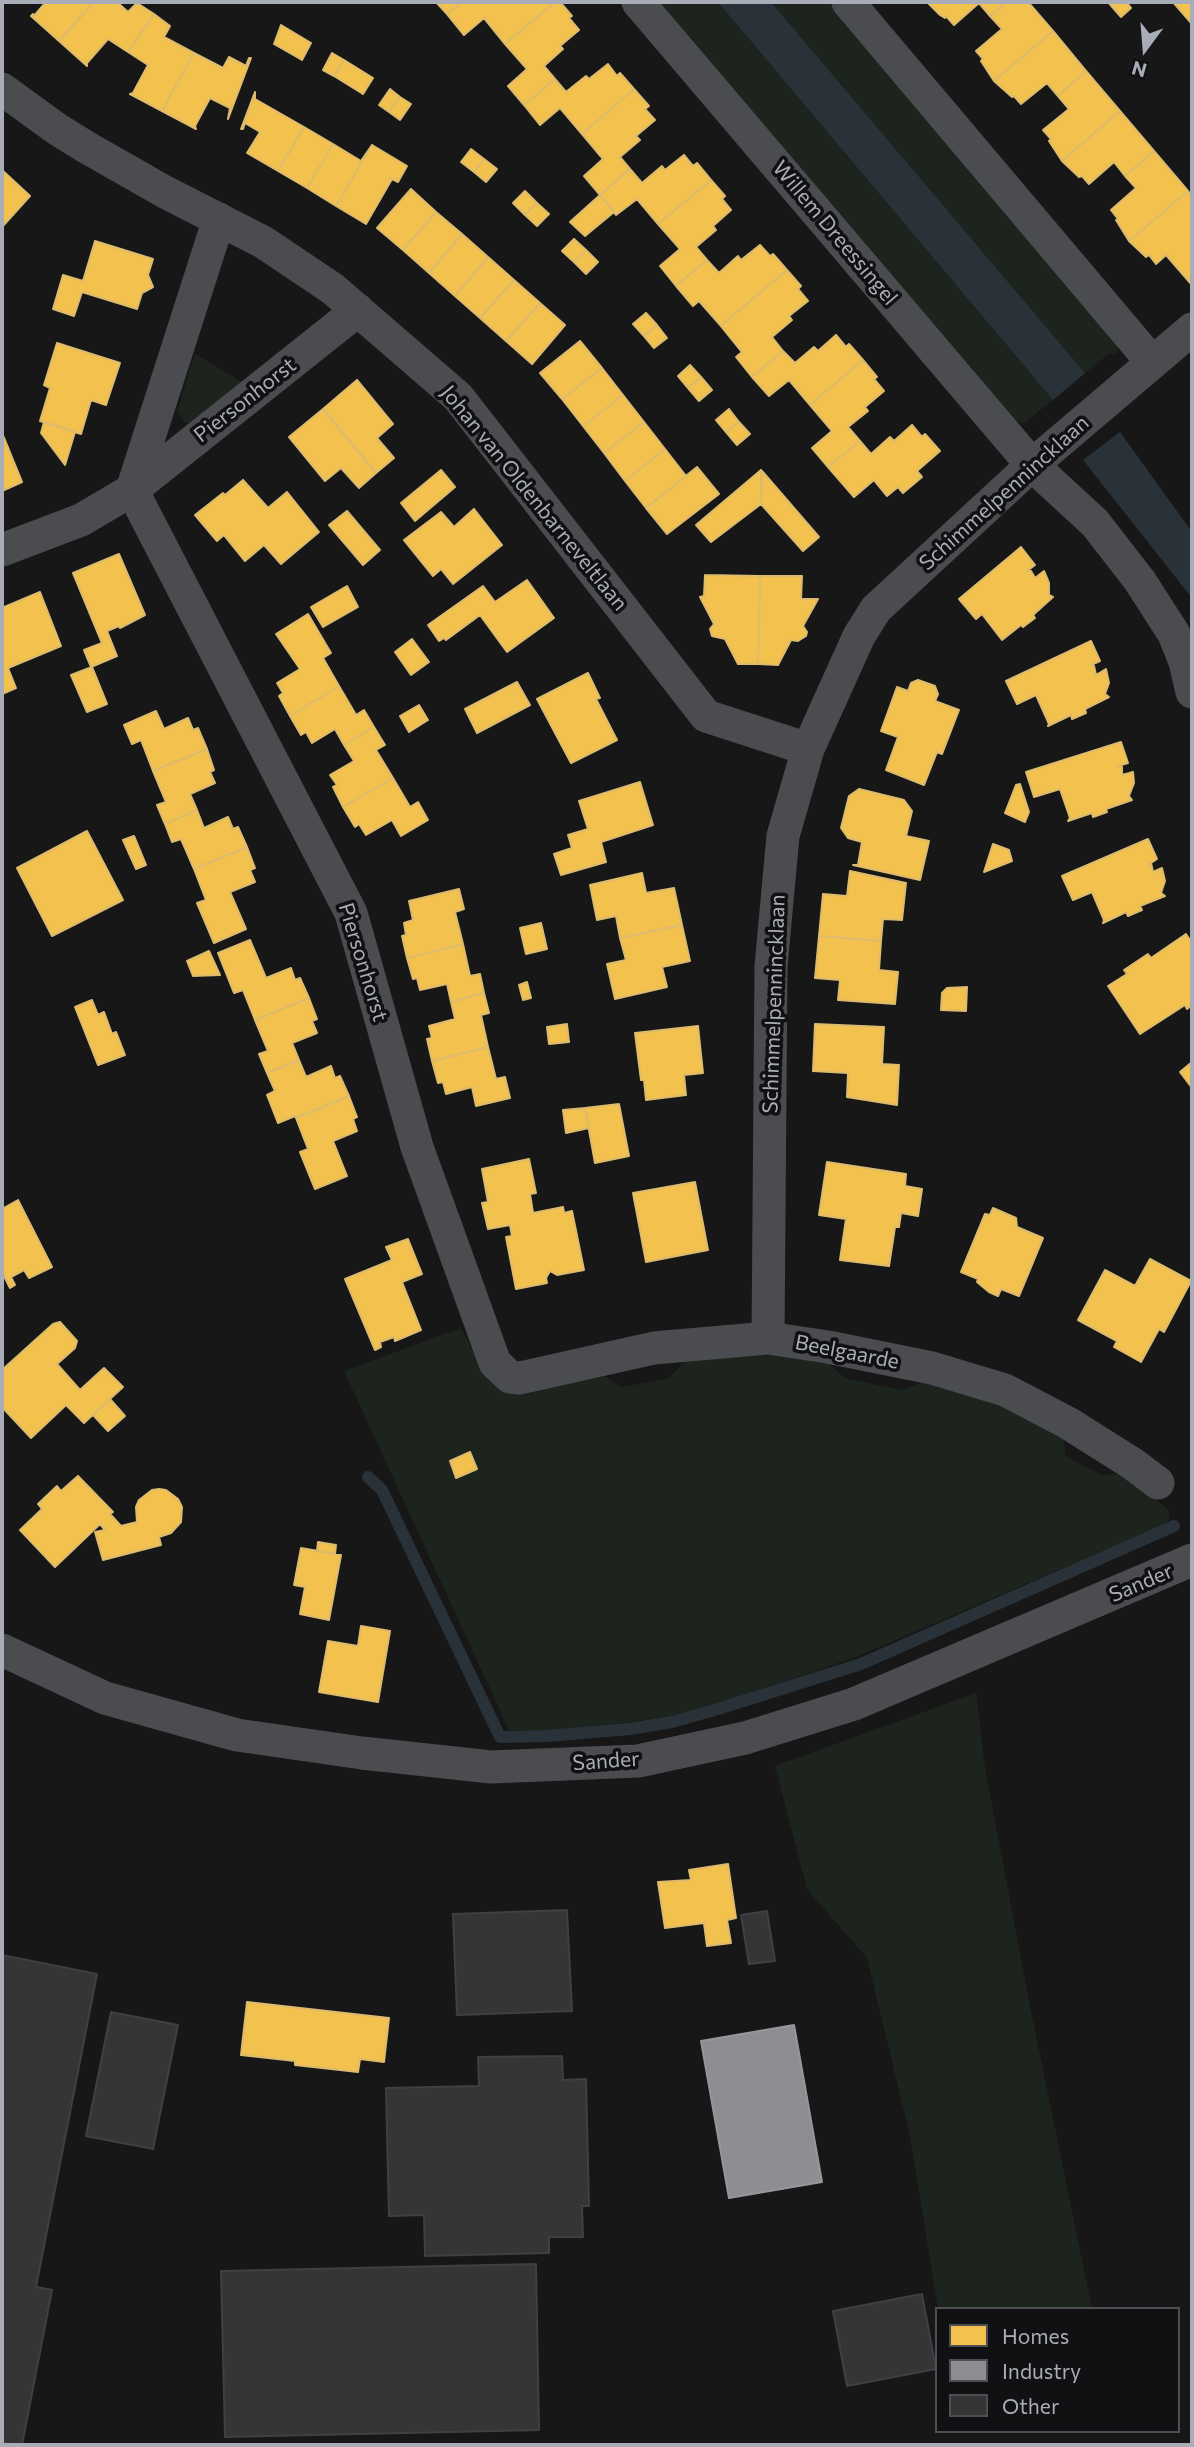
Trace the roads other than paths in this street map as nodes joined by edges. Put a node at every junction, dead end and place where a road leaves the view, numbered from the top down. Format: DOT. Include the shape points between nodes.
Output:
graph roads {
  1 [pos="638,2"];
  2 [pos="848,2"];
  3 [pos="2,89"];
  4 [pos="219,219"];
  5 [pos="358,310"];
  6 [pos="1192,329"];
  7 [pos="1152,362"];
  8 [pos="1032,465"];
  9 [pos="132,490"];
  10 [pos="2,550"];
  11 [pos="1192,692"];
  12 [pos="808,749"];
  13 [pos="768,1338"];
  14 [pos="510,1377"];
  15 [pos="1158,1483"];
  16 [pos="1192,1560"];
  17 [pos="2,1650"];
  1 -- 8 [label="street, Willem Dreessingel"];
  2 -- 7 [label="street"];
  3 -- 4 [label="street, Johan van Oldenbarneveltlaan" via="120,168"];
  4 -- 5 [label="street, Johan van Oldenbarneveltlaan" via="296,263"];
  4 -- 9 [label="street"];
  5 -- 9 [label="street, Piersonhorst"];
  5 -- 12 [label="street, Johan van Oldenbarneveltlaan" via="458,397 706,716"];
  6 -- 7 [label="street, Schimmelpennincklaan"];
  7 -- 8 [label="street, Schimmelpennincklaan"];
  8 -- 11 [label="street, Willem Dreessingel" via="1095,523 1140,581 1174,634"];
  8 -- 12 [label="street, Schimmelpennincklaan" via="876,609"];
  9 -- 10 [label="street, Piersonhorst" via="80,520"];
  9 -- 14 [label="street, Piersonhorst" via="351,913 417,1147 495,1363"];
  12 -- 13 [label="street, Schimmelpennincklaan" via="783,836 771,966"];
  13 -- 14 [label="street, Beelgaarde" via="654,1348"];
  13 -- 15 [label="street, Beelgaarde" via="932,1368 1005,1390 1068,1423"];
  16 -- 17 [label="street, Sander" via="854,1704 745,1738 638,1761 491,1767 237,1735 105,1698"];
}
